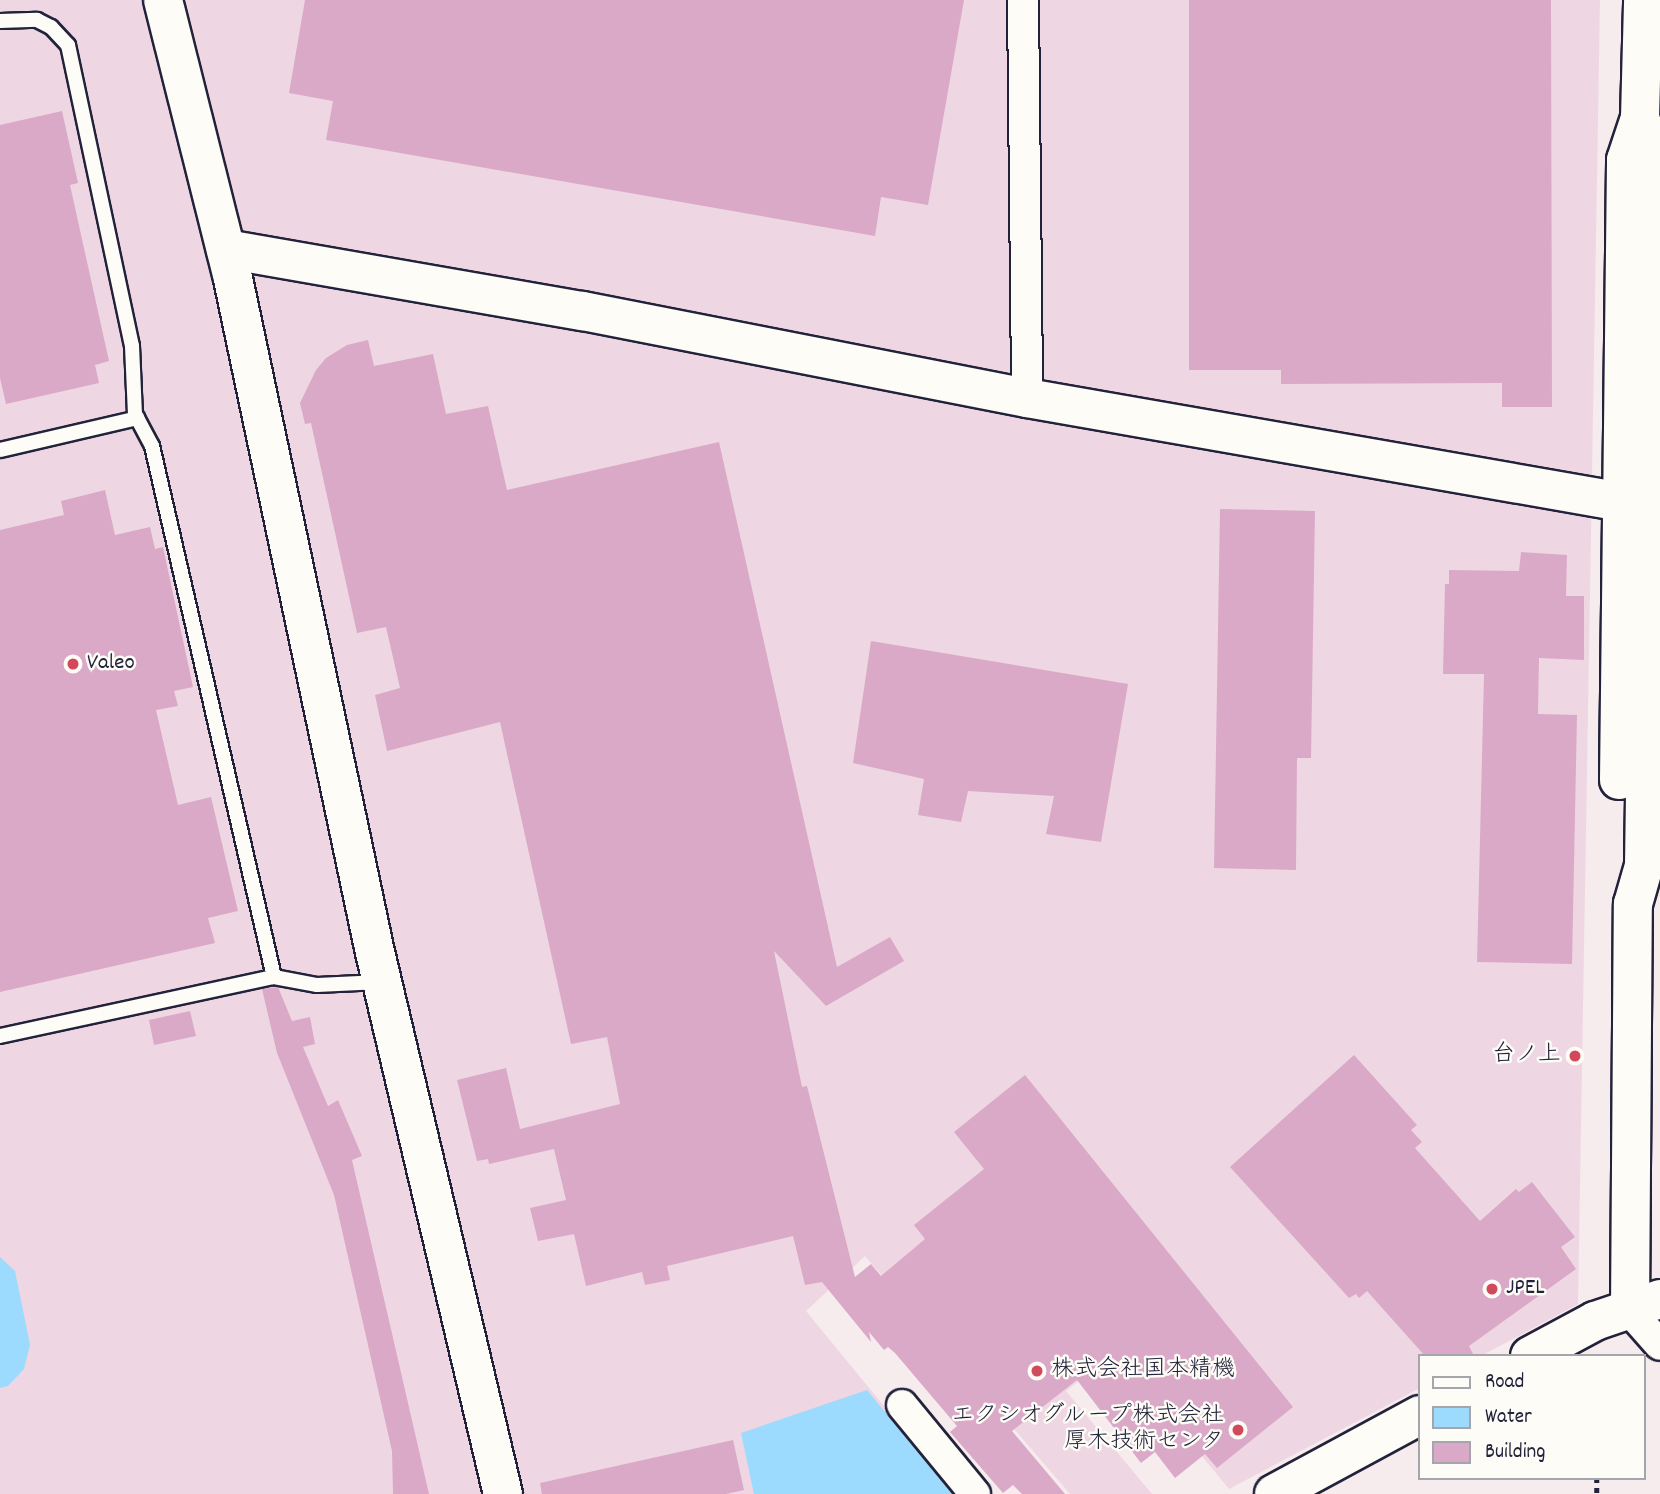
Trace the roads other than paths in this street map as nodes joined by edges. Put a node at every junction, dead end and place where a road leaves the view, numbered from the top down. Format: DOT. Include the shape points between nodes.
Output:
graph roads {
  1 [pos="163,0"];
  2 [pos="1023,0"];
  3 [pos="1643,0"];
  4 [pos="0,21"];
  5 [pos="1640,118"];
  6 [pos="226,249"];
  7 [pos="1656,299"];
  8 [pos="1027,398"];
  9 [pos="137,418"];
  10 [pos="0,450"];
  11 [pos="1636,503"];
  12 [pos="1642,736"];
  13 [pos="274,977"];
  14 [pos="382,982"];
  15 [pos="0,1036"];
  16 [pos="1645,1305"];
  17 [pos="1660,1345"];
  18 [pos="1534,1354"];
  19 [pos="919,1412"];
  20 [pos="1418,1416"];
  21 [pos="503,1494"];
  22 [pos="975,1494"];
  23 [pos="1274,1494"];
  1 -- 6 [label="street"];
  2 -- 8 [label="street"];
  3 -- 5 [label="street"];
  4 -- 9 [label="lane" via="37,20 68,45 132,346"];
  5 -- 7 [label="street" via="1654,156"];
  5 -- 11 [label="street" via="1626,160"];
  6 -- 8 [label="street" via="583,311"];
  6 -- 14 [label="street"];
  7 -- 11 [label="street"];
  8 -- 11 [label="street"];
  9 -- 10 [label="lane"];
  9 -- 13 [label="lane" via="152,446"];
  11 -- 12 [label="street"];
  12 -- 16 [label="street" via="1644,866 1633,904"];
  13 -- 14 [label="lane" via="317,985"];
  13 -- 15 [label="lane"];
  14 -- 21 [label="street"];
  16 -- 17 [label="street"];
  16 -- 18 [label="street" via="1595,1321"];
  19 -- 22 [label="street"];
  20 -- 23 [label="street"];
}
